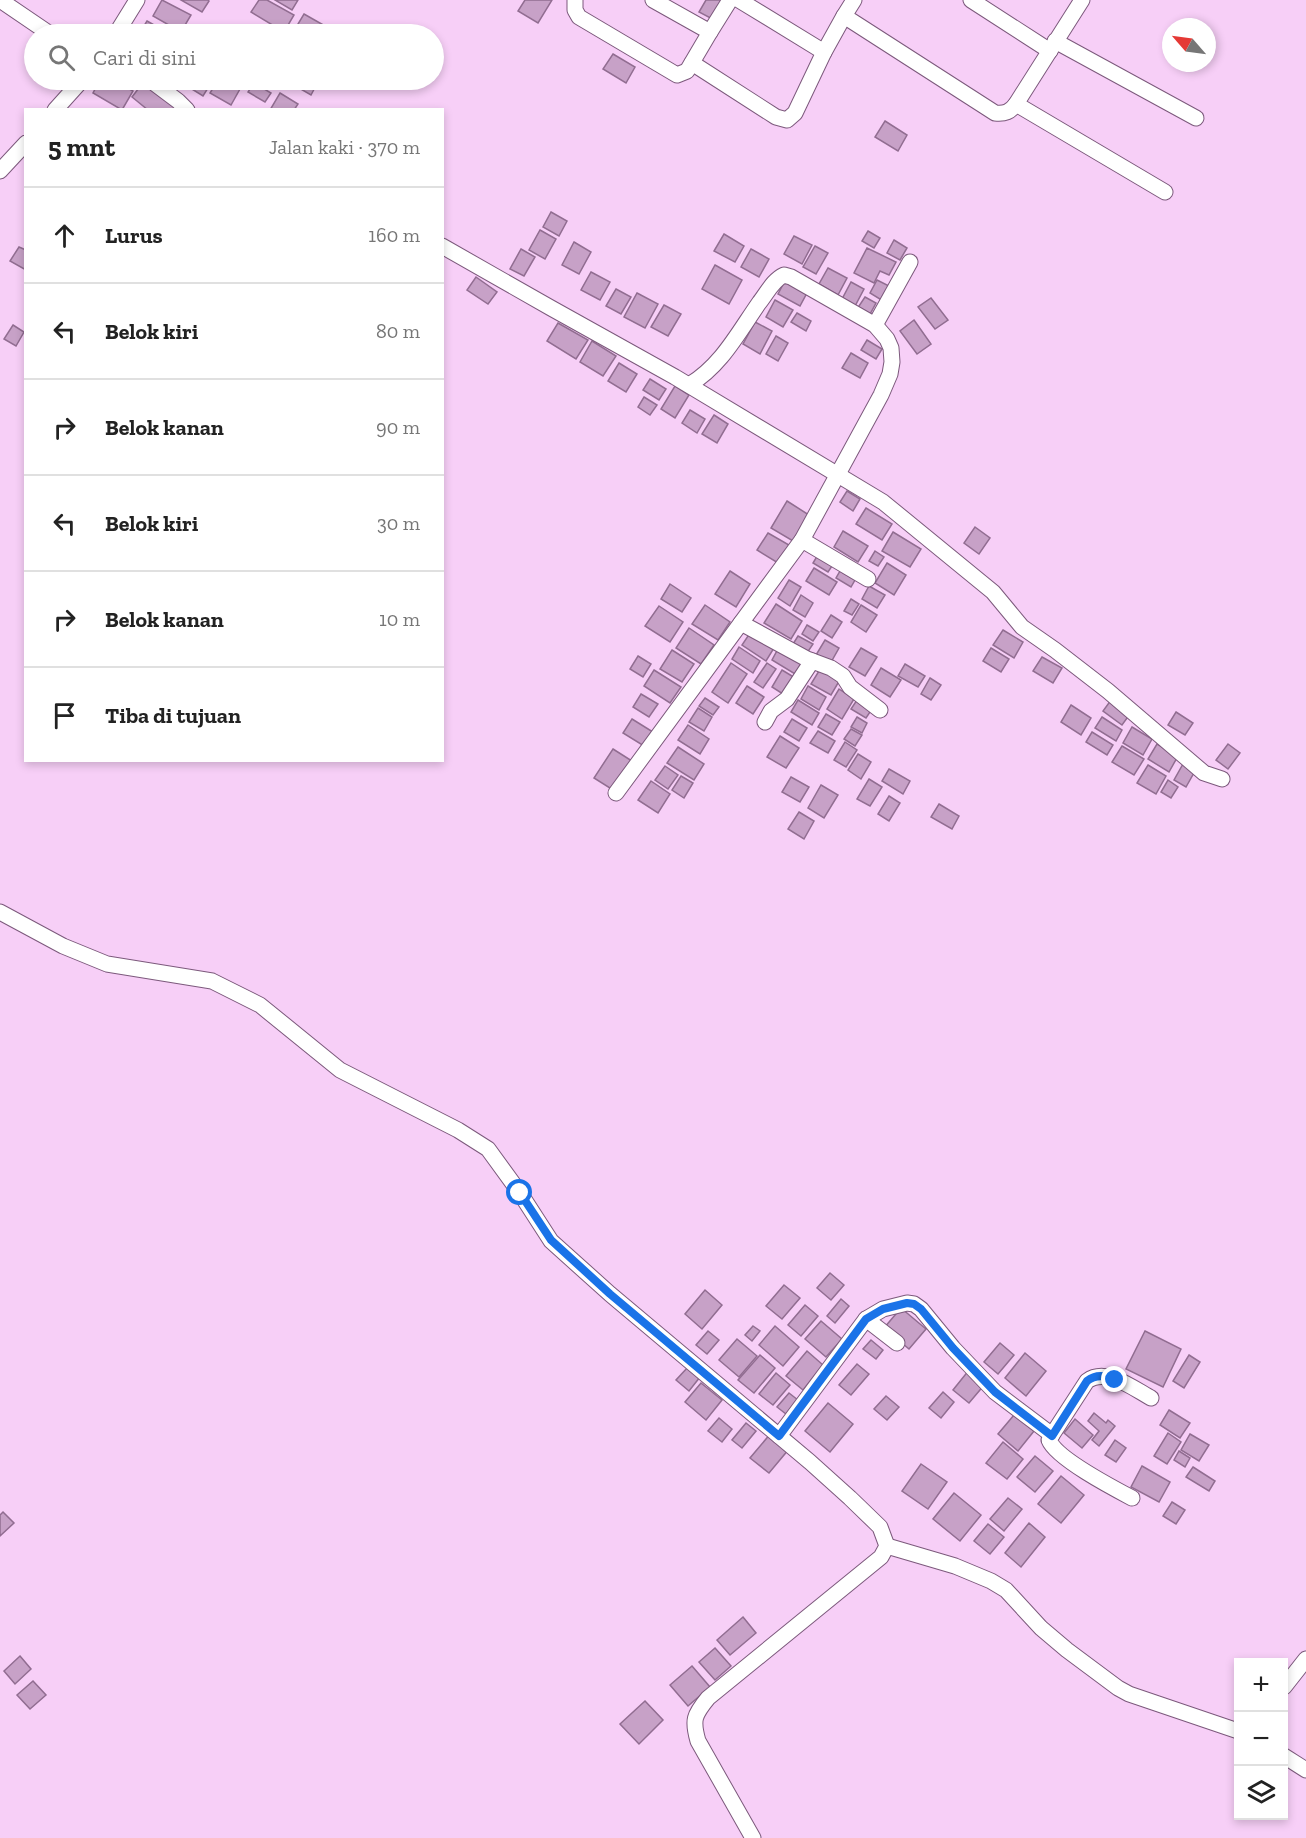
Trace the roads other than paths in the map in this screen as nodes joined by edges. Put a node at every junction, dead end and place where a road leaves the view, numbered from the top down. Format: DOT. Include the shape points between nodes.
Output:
graph roads {
  1 [pos="0,0"];
  2 [pos="137,0"];
  3 [pos="575,0"];
  4 [pos="653,0"];
  5 [pos="730,0"];
  6 [pos="739,0"];
  7 [pos="854,0"];
  8 [pos="971,0"];
  9 [pos="1082,0"];
  10 [pos="844,16"];
  11 [pos="35,24"];
  12 [pos="122,24"];
  13 [pos="710,32"];
  14 [pos="1053,46"];
  15 [pos="824,52"];
  16 [pos="692,63"];
  17 [pos="73,90"];
  18 [pos="163,90"];
  19 [pos="1016,104"];
  20 [pos="57,108"];
  21 [pos="185,108"];
  22 [pos="1196,118"];
  23 [pos="24,145"];
  24 [pos="0,171"];
  25 [pos="1165,192"];
  26 [pos="444,247"];
  27 [pos="910,262"];
  28 [pos="875,325"];
  29 [pos="689,385"];
  30 [pos="838,474"];
  31 [pos="802,540"];
  32 [pos="868,579"];
  33 [pos="741,623"];
  34 [pos="812,661"];
  35 [pos="880,710"];
  36 [pos="765,722"];
  37 [pos="1222,779"];
  38 [pos="616,793"];
  39 [pos="0,912"];
  40 [pos="866,1319"];
  41 [pos="897,1343"];
  42 [pos="1150,1398"];
  43 [pos="779,1436"];
  44 [pos="1052,1436"];
  45 [pos="1132,1498"];
  46 [pos="886,1546"];
  47 [pos="1306,1659"];
  48 [pos="1288,1682"];
  49 [pos="1234,1729"];
  50 [pos="1288,1759"];
  51 [pos="1306,1770"];
  52 [pos="753,1838"];
  1 -- 11 [label="street"];
  2 -- 12 [label="street"];
  3 -- 16 [label="street" via="579,17 677,75 687,71"];
  4 -- 13 [label="street"];
  5 -- 13 [label="street"];
  6 -- 15 [label="street"];
  7 -- 10 [label="street"];
  8 -- 14 [label="street"];
  9 -- 14 [label="street"];
  10 -- 15 [label="street"];
  10 -- 19 [label="street" via="995,113 1011,111"];
  13 -- 16 [label="street"];
  14 -- 19 [label="street"];
  14 -- 22 [label="street"];
  15 -- 16 [label="street" via="795,113 787,120"];
  17 -- 20 [label="street"];
  18 -- 21 [label="street"];
  19 -- 25 [label="street"];
  23 -- 24 [label="street"];
  26 -- 29 [label="street"];
  27 -- 28 [label="street"];
  28 -- 29 [label="street" via="791,277 782,276 729,348 711,369"];
  28 -- 30 [label="street" via="891,348 890,374"];
  29 -- 30 [label="street"];
  30 -- 31 [label="street"];
  30 -- 37 [label="street" via="883,502 993,592 1022,627 1108,691 1204,773"];
  31 -- 32 [label="street"];
  31 -- 33 [label="street"];
  33 -- 34 [label="street"];
  33 -- 38 [label="street"];
  34 -- 35 [label="street" via="843,676 850,687"];
  34 -- 36 [label="street" via="787,699 771,711"];
  39 -- 43 [label="street" via="63,946 107,964 213,981 261,1005 340,1070 488,1149 551,1240"];
  40 -- 41 [label="street"];
  40 -- 43 [label="street"];
  40 -- 44 [label="street" via="883,1309 914,1304 995,1392"];
  42 -- 44 [label="street" via="1109,1376 1094,1376"];
  43 -- 46 [label="street" via="880,1527"];
  44 -- 45 [label="street" via="1052,1446"];
  46 -- 49 [label="street" via="991,1581 1006,1590 1066,1650 1123,1691"];
  46 -- 52 [label="street" via="881,1557 708,1698 694,1719 698,1741"];
  47 -- 48 [label="street"];
  50 -- 51 [label="street"];
}
